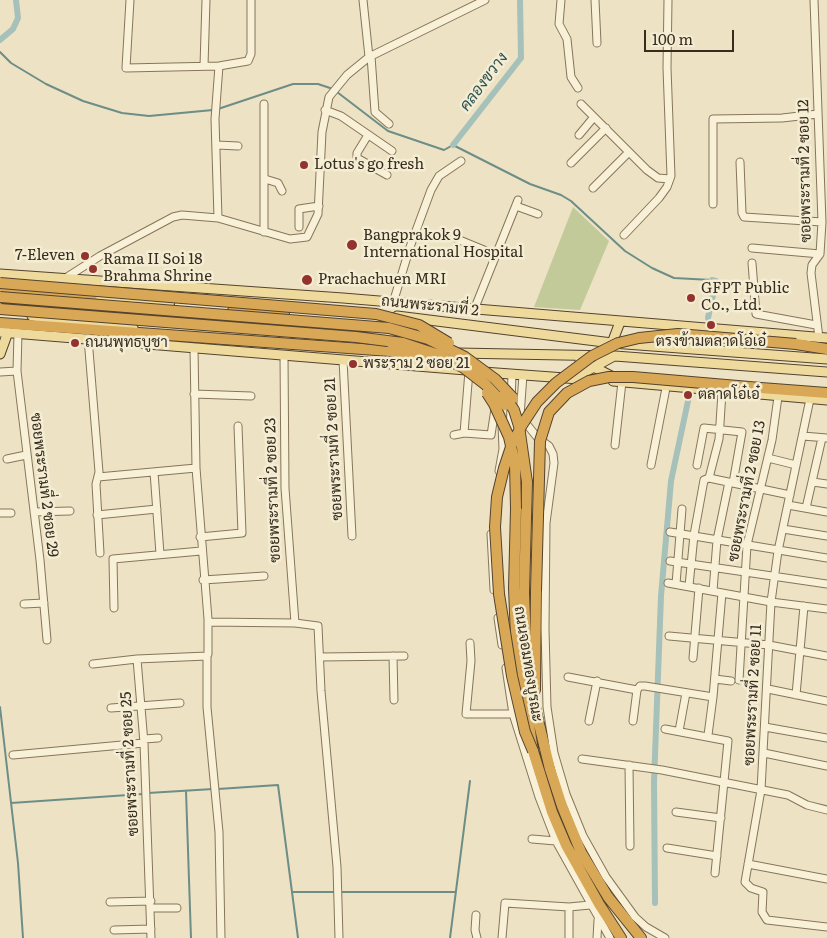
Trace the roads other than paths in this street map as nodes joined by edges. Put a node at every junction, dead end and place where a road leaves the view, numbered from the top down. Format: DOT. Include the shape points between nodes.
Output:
graph roads {
  1 [pos="130,0"];
  2 [pos="206,0"];
  3 [pos="251,0"];
  4 [pos="363,0"];
  5 [pos="485,0"];
  6 [pos="562,0"];
  7 [pos="595,0"];
  8 [pos="668,0"];
  9 [pos="814,0"];
  10 [pos="596,42"];
  11 [pos="370,56"];
  12 [pos="204,66"];
  13 [pos="219,66"];
  14 [pos="578,88"];
  15 [pos="264,104"];
  16 [pos="581,104"];
  17 [pos="325,110"];
  18 [pos="818,114"];
  19 [pos="594,117"];
  20 [pos="389,124"];
  21 [pos="606,128"];
  22 [pos="368,135"];
  23 [pos="578,135"];
  24 [pos="217,145"];
  25 [pos="238,146"];
  26 [pos="392,151"];
  27 [pos="629,152"];
  28 [pos="461,161"];
  29 [pos="740,162"];
  30 [pos="571,163"];
  31 [pos="388,175"];
  32 [pos="265,179"];
  33 [pos="670,179"];
  34 [pos="593,188"];
  35 [pos="282,191"];
  36 [pos="713,204"];
  37 [pos="319,206"];
  38 [pos="538,214"];
  39 [pos="218,218"];
  40 [pos="822,222"];
  41 [pos="299,227"];
  42 [pos="264,232"];
  43 [pos="624,236"];
  44 [pos="456,239"];
  45 [pos="752,248"];
  46 [pos="820,254"];
  47 [pos="496,255"];
  48 [pos="752,263"];
  49 [pos="0,274"];
  50 [pos="64,279"];
  51 [pos="0,283"];
  52 [pos="0,288"];
  53 [pos="33,291"];
  54 [pos="0,296"];
  55 [pos="393,302"];
  56 [pos="0,309"];
  57 [pos="474,310"];
  58 [pos="0,313"];
  59 [pos="27,316"];
  60 [pos="620,322"];
  61 [pos="0,323"];
  62 [pos="816,325"];
  63 [pos="4,332"];
  64 [pos="18,333"];
  65 [pos="88,338"];
  66 [pos="823,338"];
  67 [pos="612,342"];
  68 [pos="194,348"];
  69 [pos="827,348"];
  70 [pos="0,354"];
  71 [pos="569,354"];
  72 [pos="284,355"];
  73 [pos="615,356"];
  74 [pos="827,359"];
  75 [pos="343,360"];
  76 [pos="595,367"];
  77 [pos="473,368"];
  78 [pos="17,371"];
  79 [pos="0,372"];
  80 [pos="827,372"];
  81 [pos="508,374"];
  82 [pos="523,375"];
  83 [pos="574,378"];
  84 [pos="480,380"];
  85 [pos="622,382"];
  86 [pos="666,388"];
  87 [pos="722,392"];
  88 [pos="827,393"];
  89 [pos="194,394"];
  90 [pos="251,396"];
  91 [pos="811,396"];
  92 [pos="778,397"];
  93 [pos="513,398"];
  94 [pos="827,400"];
  95 [pos="501,404"];
  96 [pos="238,426"];
  97 [pos="720,430"];
  98 [pos="464,433"];
  99 [pos="454,435"];
  100 [pos="803,436"];
  101 [pos="824,438"];
  102 [pos="615,445"];
  103 [pos="26,454"];
  104 [pos="768,458"];
  105 [pos="7,459"];
  106 [pos="651,465"];
  107 [pos="697,465"];
  108 [pos="796,466"];
  109 [pos="196,468"];
  110 [pos="154,472"];
  111 [pos="98,477"];
  112 [pos="709,478"];
  113 [pos="813,482"];
  114 [pos="731,483"];
  115 [pos="827,484"];
  116 [pos="759,490"];
  117 [pos="790,495"];
  118 [pos="788,505"];
  119 [pos="806,508"];
  120 [pos="157,509"];
  121 [pos="682,509"];
  122 [pos="70,511"];
  123 [pos="34,512"];
  124 [pos="827,512"];
  125 [pos="0,513"];
  126 [pos="11,513"];
  127 [pos="97,514"];
  128 [pos="783,529"];
  129 [pos="670,532"];
  130 [pos="681,533"];
  131 [pos="694,535"];
  132 [pos="200,536"];
  133 [pos="352,536"];
  134 [pos="827,536"];
  135 [pos="717,540"];
  136 [pos="747,545"];
  137 [pos="201,551"];
  138 [pos="778,551"];
  139 [pos="100,553"];
  140 [pos="160,554"];
  141 [pos="827,558"];
  142 [pos="670,561"];
  143 [pos="678,562"];
  144 [pos="691,564"];
  145 [pos="715,568"];
  146 [pos="745,572"];
  147 [pos="264,576"];
  148 [pos="775,576"];
  149 [pos="203,580"];
  150 [pos="668,583"];
  151 [pos="676,584"];
  152 [pos="827,584"];
  153 [pos="689,586"];
  154 [pos="700,588"];
  155 [pos="713,591"];
  156 [pos="722,593"];
  157 [pos="743,597"];
  158 [pos="771,602"];
  159 [pos="44,603"];
  160 [pos="24,604"];
  161 [pos="804,606"];
  162 [pos="114,608"];
  163 [pos="827,609"];
  164 [pos="208,622"];
  165 [pos="295,623"];
  166 [pos="669,636"];
  167 [pos="695,638"];
  168 [pos="47,640"];
  169 [pos="718,640"];
  170 [pos="741,642"];
  171 [pos="470,643"];
  172 [pos="769,645"];
  173 [pos="800,652"];
  174 [pos="207,656"];
  175 [pos="392,656"];
  176 [pos="404,656"];
  177 [pos="827,656"];
  178 [pos="320,657"];
  179 [pos="693,658"];
  180 [pos="137,659"];
  181 [pos="93,664"];
  182 [pos="568,677"];
  183 [pos="715,679"];
  184 [pos="740,680"];
  185 [pos="597,681"];
  186 [pos="731,681"];
  187 [pos="637,690"];
  188 [pos="768,690"];
  189 [pos="686,693"];
  190 [pos="796,695"];
  191 [pos="713,698"];
  192 [pos="394,700"];
  193 [pos="827,701"];
  194 [pos="180,703"];
  195 [pos="142,706"];
  196 [pos="110,708"];
  197 [pos="535,708"];
  198 [pos="513,714"];
  199 [pos="589,721"];
  200 [pos="633,721"];
  201 [pos="766,727"];
  202 [pos="665,729"];
  203 [pos="679,731"];
  204 [pos="708,735"];
  205 [pos="158,738"];
  206 [pos="827,738"];
  207 [pos="144,741"];
  208 [pos="533,751"];
  209 [pos="764,753"];
  210 [pos="13,755"];
  211 [pos="582,759"];
  212 [pos="629,765"];
  213 [pos="827,766"];
  214 [pos="725,783"];
  215 [pos="761,790"];
  216 [pos="827,810"];
  217 [pos="676,812"];
  218 [pos="721,818"];
  219 [pos="532,839"];
  220 [pos="556,841"];
  221 [pos="630,846"];
  222 [pos="667,848"];
  223 [pos="717,856"];
  224 [pos="748,864"];
  225 [pos="715,873"];
  226 [pos="827,879"];
  227 [pos="110,902"];
  228 [pos="151,905"];
  229 [pos="590,905"];
  230 [pos="177,908"];
  231 [pos="569,908"];
  232 [pos="476,914"];
  233 [pos="598,920"];
  234 [pos="827,927"];
  235 [pos="151,929"];
  236 [pos="114,930"];
  237 [pos="151,938"];
  238 [pos="221,938"];
  239 [pos="339,938"];
  240 [pos="477,938"];
  241 [pos="502,938"];
  242 [pos="569,938"];
  243 [pos="597,938"];
  244 [pos="610,938"];
  245 [pos="620,938"];
  246 [pos="641,938"];
  247 [pos="665,938"];
  1 -- 12 [label="street" via="126,68"];
  2 -- 12 [label="street"];
  3 -- 13 [label="street" via="250,58"];
  4 -- 11 [label="street"];
  5 -- 11 [label="street"];
  6 -- 14 [label="street" via="559,24 567,39 571,77"];
  7 -- 10 [label="street"];
  8 -- 33 [label="street"];
  9 -- 18 [label="street, ซอยพระรามที่ 2 ซอย 12"];
  11 -- 17 [label="street" via="339,84 328,98"];
  11 -- 20 [label="street" via="375,112"];
  12 -- 13 [label="street"];
  13 -- 24 [label="street"];
  15 -- 32 [label="street"];
  16 -- 19 [label="street"];
  17 -- 22 [label="street" via="341,116"];
  17 -- 37 [label="street"];
  18 -- 36 [label="street" via="713,119"];
  18 -- 40 [label="street, ซอยพระรามที่ 2 ซอย 12"];
  19 -- 21 [label="street"];
  19 -- 23 [label="street"];
  21 -- 27 [label="street"];
  21 -- 30 [label="street"];
  22 -- 26 [label="street"];
  22 -- 31 [label="street" via="357,158"];
  24 -- 25 [label="street"];
  24 -- 39 [label="street"];
  27 -- 33 [label="street" via="658,178"];
  27 -- 34 [label="street"];
  28 -- 55 [label="street" via="439,176 431,190"];
  29 -- 40 [label="street" via="744,217"];
  32 -- 35 [label="street" via="278,183"];
  32 -- 42 [label="street"];
  33 -- 43 [label="street" via="659,198"];
  37 -- 41 [label="street" via="299,209"];
  37 -- 42 [label="street" via="314,227 307,237 290,239"];
  38 -- 47 [label="street" via="517,203"];
  39 -- 42 [label="street"];
  39 -- 50 [label="street" via="192,214 173,218"];
  40 -- 46 [label="street, ซอยพระรามที่ 2 ซอย 12"];
  44 -- 47 [label="street"];
  45 -- 46 [label="street"];
  46 -- 62 [label="street, ซอยพระรามที่ 2 ซอย 12" via="811,273"];
  47 -- 57 [label="street"];
  48 -- 62 [label="street" via="756,314"];
  49 -- 50 [label="main road, ถนนพระรามที่ 2"];
  50 -- 55 [label="main road, ถนนพระรามที่ 2"];
  51 -- 77 [label="highway, bridge" via="389,316 434,332"];
  52 -- 53 [label="highway, ถนนพระรามที่ 2"];
  53 -- 67 [label="main road, ถนนพระรามที่ 2" via="424,318"];
  53 -- 197 [label="highway, bridge" via="129,306 382,322 412,327 465,351 489,374 514,410 519,426 527,482 524,593 527,675"];
  54 -- 77 [label="highway, bridge" via="375,326 428,339"];
  55 -- 57 [label="main road, ถนนพระรามที่ 2"];
  56 -- 84 [label="highway, bridge" via="382,340 436,354"];
  57 -- 60 [label="main road, ถนนพระรามที่ 2"];
  58 -- 59 [label="highway"];
  59 -- 71 [label="main road" via="387,350"];
  59 -- 208 [label="highway, bridge" via="395,343 426,350 462,369 485,390 494,404 509,437 515,464 516,638"];
  60 -- 66 [label="main road, ถนนพระรามที่ 2"];
  60 -- 67 [label="main road"];
  61 -- 84 [label="highway, bridge" via="404,352 441,360"];
  62 -- 66 [label="street, ซอยพระรามที่ 2 ซอย 12"];
  63 -- 64 [label="main road"];
  63 -- 70 [label="main road"];
  64 -- 65 [label="main road"];
  64 -- 78 [label="street, ซอยพระรามที่ 2 ซอย 29"];
  65 -- 68 [label="main road"];
  65 -- 111 [label="street"];
  67 -- 74 [label="main road, ถนนพระรามที่ 2"];
  68 -- 72 [label="main road"];
  68 -- 89 [label="street"];
  69 -- 208 [label="highway, bridge" via="678,334 639,338 618,343 592,356 537,402 512,444 497,498 495,527 499,594 512,676 524,732"];
  71 -- 73 [label="main road"];
  71 -- 76 [label="main road"];
  72 -- 75 [label="main road"];
  72 -- 165 [label="street, ซอยพระรามที่ 2 ซอย 23" via="285,488"];
  73 -- 76 [label="main road"];
  73 -- 80 [label="main road"];
  75 -- 77 [label="main road"];
  75 -- 133 [label="street, ซอยพระรามที่ 2 ซอย 21"];
  76 -- 83 [label="main road"];
  76 -- 85 [label="main road"];
  77 -- 81 [label="main road"];
  77 -- 93 [label="highway, bridge"];
  77 -- 95 [label="street"];
  77 -- 98 [label="street"];
  78 -- 79 [label="street"];
  78 -- 103 [label="street, ซอยพระรามที่ 2 ซอย 29"];
  81 -- 82 [label="main road"];
  81 -- 95 [label="street"];
  81 -- 245 [label="street, ถนนจอมทองบูรณะ" via="509,447 498,513 498,543 513,664 530,754 554,824 596,904"];
  82 -- 83 [label="main road"];
  82 -- 247 [label="street" via="520,416 549,446 554,464 546,523 545,629 546,707 554,753 569,803 606,877 635,917"];
  83 -- 85 [label="main road"];
  84 -- 95 [label="highway, bridge"];
  85 -- 86 [label="main road"];
  85 -- 102 [label="street"];
  86 -- 87 [label="main road"];
  86 -- 106 [label="street"];
  87 -- 92 [label="main road"];
  87 -- 97 [label="street"];
  88 -- 91 [label="highway"];
  89 -- 90 [label="street"];
  89 -- 109 [label="street"];
  91 -- 92 [label="main road"];
  91 -- 94 [label="main road"];
  91 -- 100 [label="street, ซอยพระรามที่ 2 ซอย 11"];
  91 -- 197 [label="highway, bridge" via="761,388 609,377 589,381 567,392 549,412 540,441"];
  92 -- 104 [label="street, ซอยพระรามที่ 2 ซอย 13"];
  95 -- 98 [label="street" via="492,435"];
  95 -- 198 [label="street, ถนนจอมทองบูรณะ" via="503,449 493,504 491,557"];
  96 -- 132 [label="street" via="242,533"];
  97 -- 107 [label="street" via="703,429"];
  97 -- 112 [label="street"];
  97 -- 114 [label="street" via="743,434"];
  98 -- 99 [label="street"];
  100 -- 101 [label="street"];
  100 -- 108 [label="street, ซอยพระรามที่ 2 ซอย 11"];
  101 -- 113 [label="street"];
  103 -- 105 [label="street"];
  103 -- 123 [label="street, ซอยพระรามที่ 2 ซอย 29"];
  104 -- 108 [label="street"];
  104 -- 116 [label="street, ซอยพระรามที่ 2 ซอย 13"];
  108 -- 117 [label="street, ซอยพระรามที่ 2 ซอย 11"];
  109 -- 110 [label="street"];
  109 -- 132 [label="street"];
  110 -- 111 [label="street"];
  110 -- 120 [label="street"];
  111 -- 127 [label="street"];
  112 -- 114 [label="street"];
  112 -- 131 [label="street" via="704,480"];
  113 -- 115 [label="street"];
  113 -- 119 [label="street"];
  114 -- 116 [label="street"];
  114 -- 135 [label="street"];
  116 -- 117 [label="street"];
  116 -- 136 [label="street, ซอยพระรามที่ 2 ซอย 13"];
  117 -- 118 [label="street, ซอยพระรามที่ 2 ซอย 11"];
  118 -- 119 [label="street"];
  118 -- 128 [label="street, ซอยพระรามที่ 2 ซอย 11"];
  119 -- 124 [label="street"];
  120 -- 127 [label="street"];
  120 -- 140 [label="street"];
  121 -- 130 [label="street"];
  122 -- 123 [label="street"];
  123 -- 159 [label="street, ซอยพระรามที่ 2 ซอย 29"];
  125 -- 126 [label="street"];
  127 -- 139 [label="street"];
  128 -- 134 [label="street"];
  128 -- 138 [label="street, ซอยพระรามที่ 2 ซอย 11"];
  129 -- 130 [label="street"];
  130 -- 131 [label="street"];
  130 -- 143 [label="street"];
  131 -- 135 [label="street"];
  131 -- 144 [label="street"];
  132 -- 137 [label="street"];
  135 -- 136 [label="street"];
  135 -- 145 [label="street"];
  136 -- 138 [label="street"];
  136 -- 146 [label="street, ซอยพระรามที่ 2 ซอย 13"];
  137 -- 140 [label="street"];
  137 -- 149 [label="street"];
  138 -- 141 [label="street"];
  138 -- 148 [label="street, ซอยพระรามที่ 2 ซอย 11"];
  140 -- 162 [label="street" via="113,560"];
  142 -- 143 [label="street"];
  143 -- 144 [label="street"];
  143 -- 151 [label="street"];
  144 -- 145 [label="street"];
  144 -- 153 [label="street"];
  145 -- 146 [label="street"];
  145 -- 155 [label="street"];
  146 -- 148 [label="street"];
  146 -- 157 [label="street, ซอยพระรามที่ 2 ซอย 13"];
  147 -- 149 [label="street"];
  148 -- 152 [label="street"];
  148 -- 158 [label="street, ซอยพระรามที่ 2 ซอย 11"];
  149 -- 164 [label="street"];
  150 -- 151 [label="street"];
  151 -- 153 [label="street"];
  153 -- 154 [label="street"];
  154 -- 155 [label="street"];
  154 -- 167 [label="street"];
  155 -- 156 [label="street"];
  156 -- 157 [label="street"];
  156 -- 169 [label="street"];
  157 -- 158 [label="street"];
  157 -- 170 [label="street, ซอยพระรามที่ 2 ซอย 13"];
  158 -- 161 [label="street"];
  158 -- 172 [label="street, ซอยพระรามที่ 2 ซอย 11"];
  159 -- 160 [label="street"];
  159 -- 168 [label="street, ซอยพระรามที่ 2 ซอย 29"];
  161 -- 163 [label="street"];
  161 -- 173 [label="street"];
  164 -- 165 [label="street"];
  164 -- 174 [label="street"];
  165 -- 178 [label="street" via="318,626"];
  166 -- 167 [label="street"];
  167 -- 169 [label="street"];
  167 -- 179 [label="street"];
  169 -- 170 [label="street"];
  169 -- 183 [label="street"];
  170 -- 172 [label="street"];
  170 -- 184 [label="street, ซอยพระรามที่ 2 ซอย 13"];
  171 -- 198 [label="street" via="472,661 466,714"];
  172 -- 173 [label="street"];
  172 -- 188 [label="street, ซอยพระรามที่ 2 ซอย 11"];
  173 -- 177 [label="street"];
  173 -- 190 [label="street"];
  174 -- 180 [label="street"];
  174 -- 238 [label="street" via="207,708 219,832"];
  175 -- 176 [label="street"];
  175 -- 178 [label="street"];
  175 -- 192 [label="street"];
  178 -- 239 [label="street"];
  180 -- 181 [label="street"];
  180 -- 195 [label="street, ซอยพระรามที่ 2 ซอย 25"];
  182 -- 185 [label="street"];
  183 -- 186 [label="street"];
  183 -- 191 [label="street"];
  185 -- 187 [label="street"];
  185 -- 199 [label="street"];
  187 -- 189 [label="street" via="640,686"];
  187 -- 200 [label="street"];
  188 -- 190 [label="street"];
  188 -- 201 [label="street, ซอยพระรามที่ 2 ซอย 11"];
  189 -- 191 [label="street"];
  189 -- 203 [label="street"];
  190 -- 193 [label="street"];
  191 -- 204 [label="street"];
  194 -- 195 [label="street"];
  195 -- 196 [label="street"];
  195 -- 207 [label="street, ซอยพระรามที่ 2 ซอย 25"];
  197 -- 246 [label="highway" via="550,769 581,852 608,897"];
  198 -- 220 [label="street, ถนนจอมทองบูรณะ"];
  201 -- 206 [label="street"];
  201 -- 209 [label="street, ซอยพระรามที่ 2 ซอย 11"];
  202 -- 203 [label="street"];
  203 -- 204 [label="street"];
  204 -- 214 [label="street" via="728,740"];
  205 -- 207 [label="street"];
  207 -- 210 [label="street"];
  207 -- 228 [label="street, ซอยพระรามที่ 2 ซอย 25"];
  208 -- 245 [label="highway" via="566,845"];
  209 -- 213 [label="street"];
  209 -- 215 [label="street, ซอยพระรามที่ 2 ซอย 11"];
  211 -- 212 [label="street"];
  212 -- 214 [label="street"];
  212 -- 221 [label="street"];
  214 -- 215 [label="street"];
  214 -- 218 [label="street"];
  215 -- 216 [label="street" via="792,796"];
  215 -- 224 [label="street, ซอยพระรามที่ 2 ซอย 11"];
  217 -- 218 [label="street"];
  218 -- 223 [label="street"];
  219 -- 220 [label="street"];
  220 -- 229 [label="street, ถนนจอมทองบูรณะ"];
  222 -- 223 [label="street"];
  223 -- 225 [label="street"];
  224 -- 226 [label="street"];
  224 -- 234 [label="street, ซอยพระรามที่ 2 ซอย 11" via="747,886 763,892 762,912 767,920"];
  227 -- 228 [label="street"];
  228 -- 230 [label="street"];
  228 -- 235 [label="street, ซอยพระรามที่ 2 ซอย 25"];
  229 -- 231 [label="street"];
  229 -- 233 [label="street, ถนนจอมทองบูรณะ"];
  231 -- 241 [label="street" via="505,903"];
  231 -- 242 [label="street"];
  232 -- 240 [label="street"];
  233 -- 243 [label="street"];
  233 -- 244 [label="street, ถนนจอมทองบูรณะ"];
  235 -- 236 [label="street"];
  235 -- 237 [label="street, ซอยพระรามที่ 2 ซอย 25"];
}
